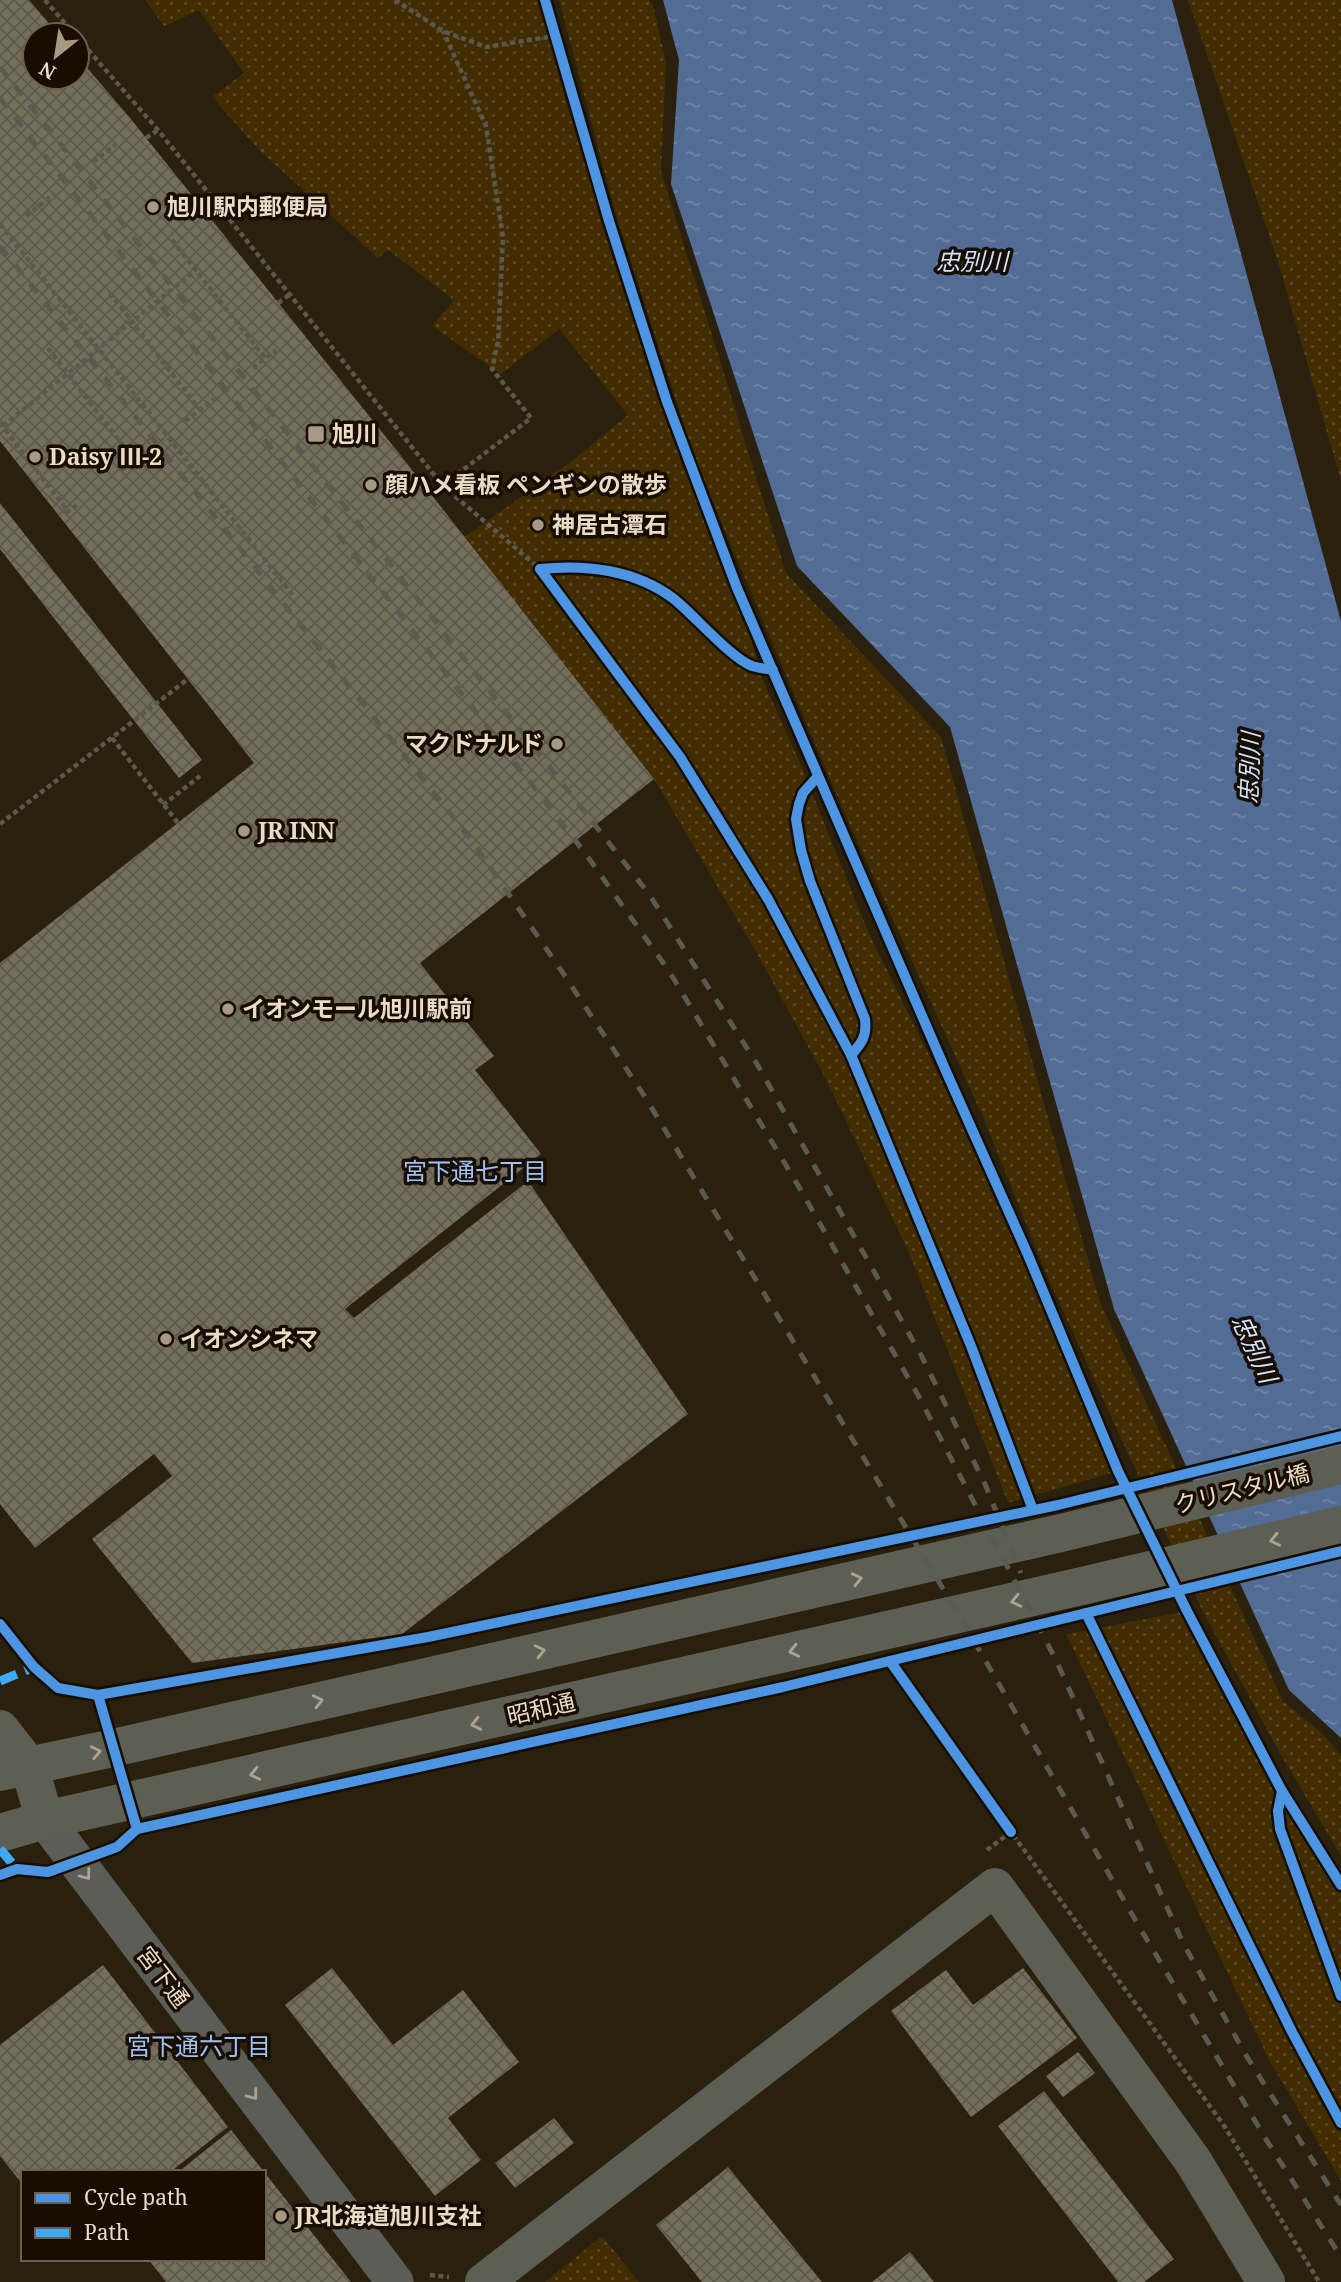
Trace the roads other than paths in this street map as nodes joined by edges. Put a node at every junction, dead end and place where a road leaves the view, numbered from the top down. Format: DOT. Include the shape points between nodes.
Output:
graph roads {
  1 [pos="1341,1465"];
  2 [pos="1341,1525"];
  3 [pos="0,1729"];
  4 [pos="15,1769"];
  5 [pos="45,1820"];
  6 [pos="0,1833"];
  7 [pos="409,2278"];
  8 [pos="468,2280"];
  9 [pos="1266,2282"];
  4 -- 1 [label="street, クリスタル橋, one-way"];
  2 -- 5 [label="street, 昭和通, one-way"];
  3 -- 4 [label="street, 宮下通"];
  4 -- 5 [label="street, 宮下通"];
  5 -- 6 [label="street, 昭和通"];
  5 -- 7 [label="street, 宮下通, one-way"];
  8 -- 9 [label="street" via="995,1887 1193,2161"];
}
